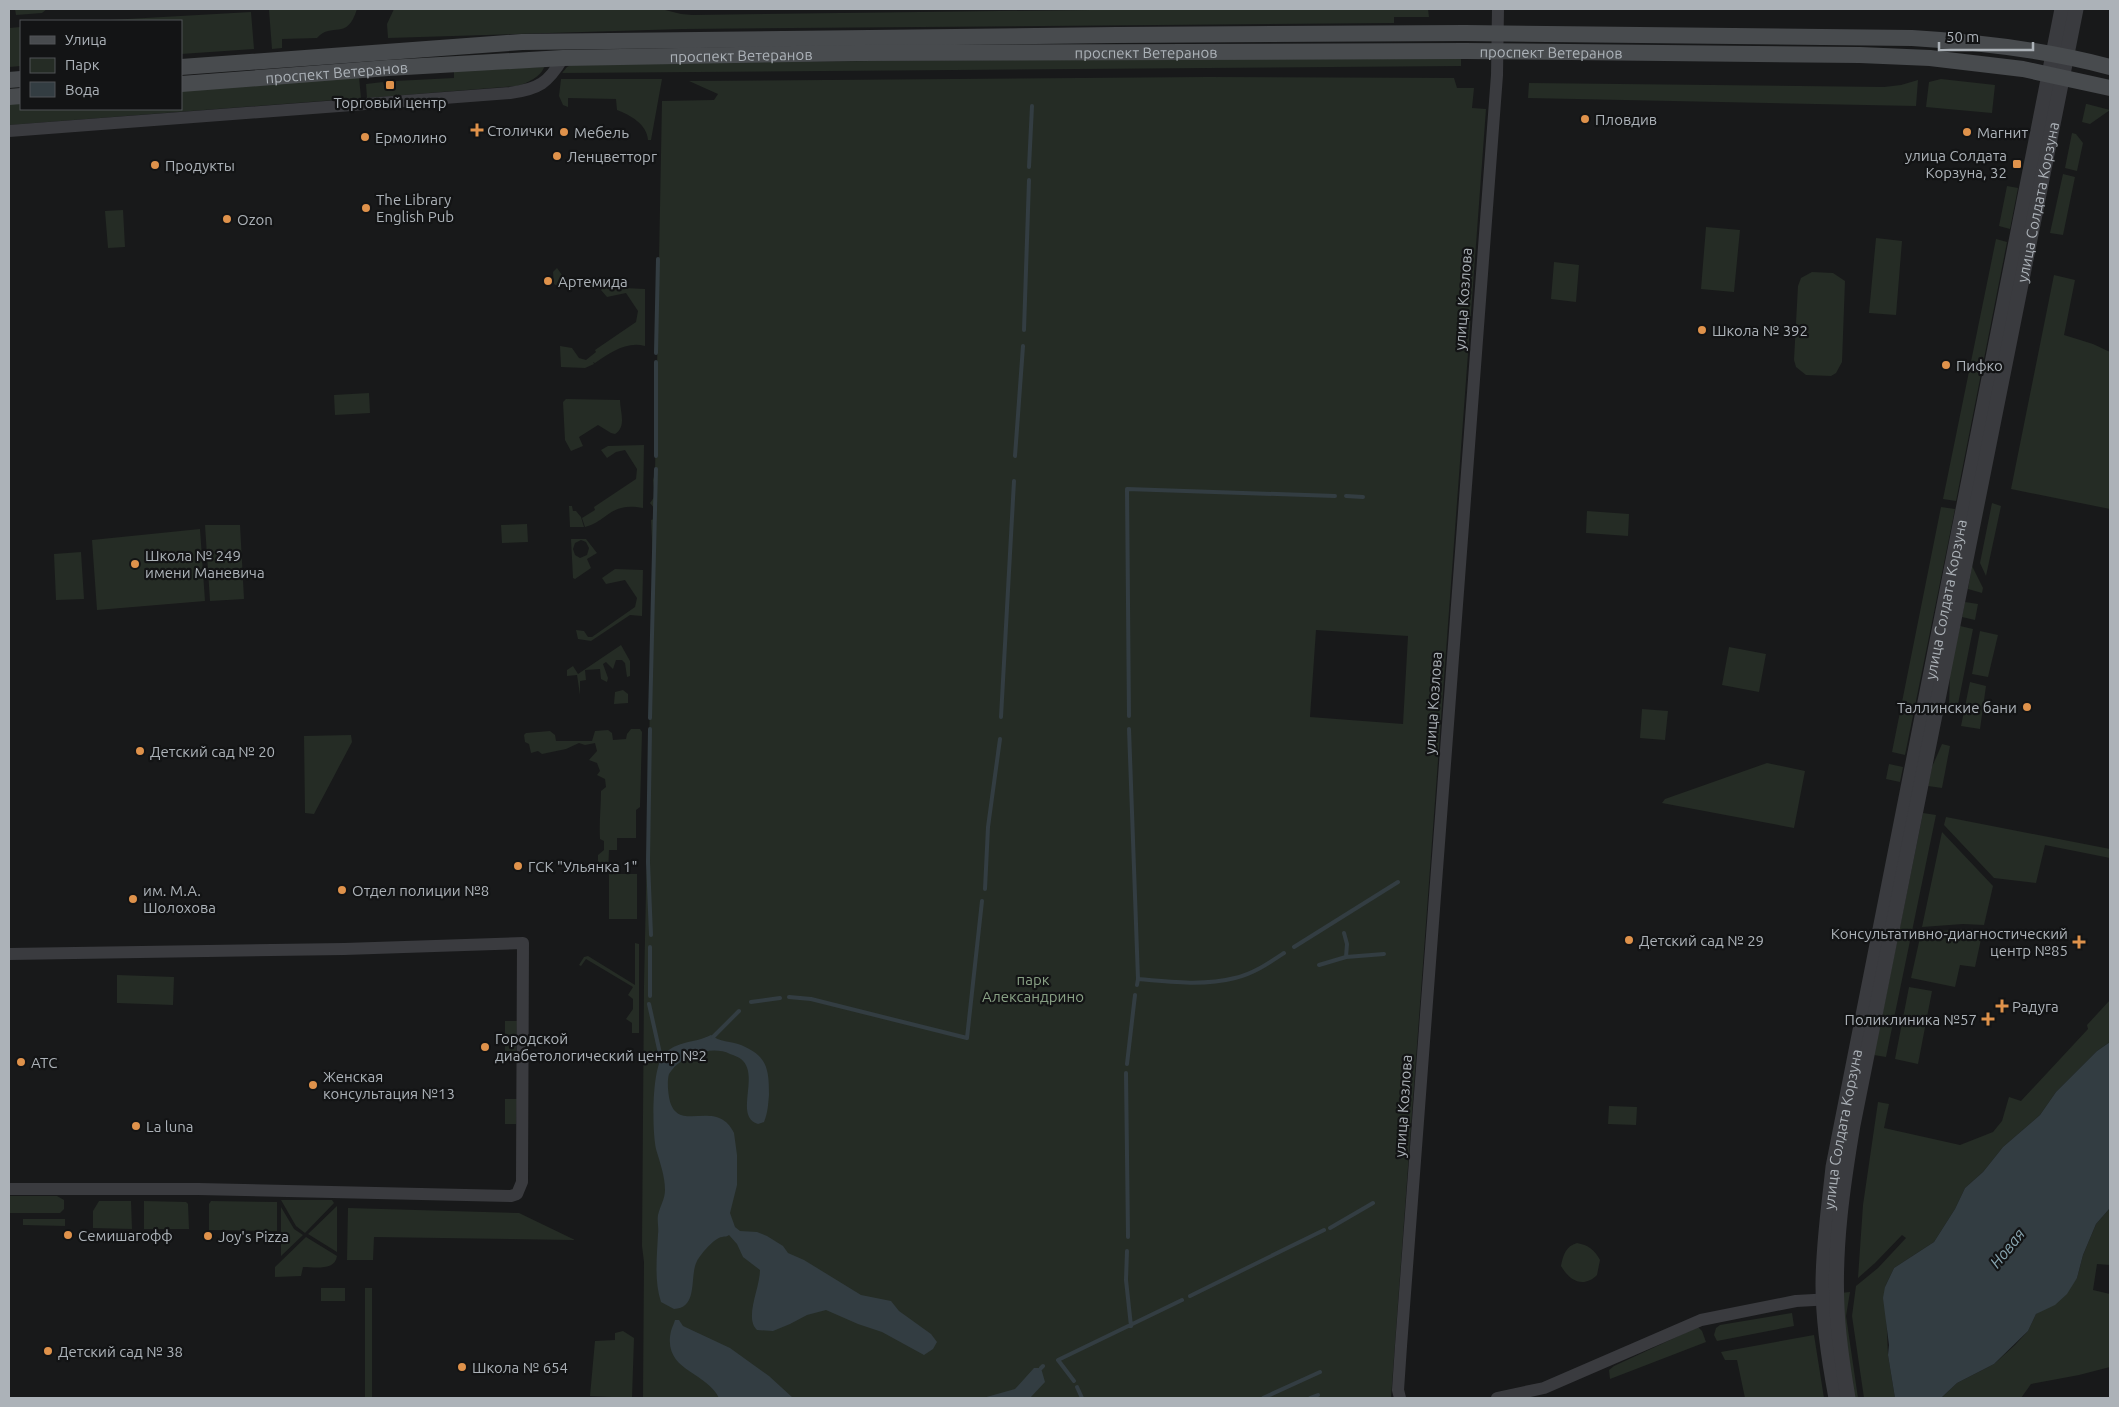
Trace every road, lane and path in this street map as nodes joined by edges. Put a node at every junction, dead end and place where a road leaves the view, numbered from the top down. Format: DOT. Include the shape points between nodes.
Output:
graph roads {
  1 [pos="1498,9"];
  2 [pos="2062,9"];
  3 [pos="2076,9"];
  4 [pos="1498,33"];
  5 [pos="1497,51"];
  6 [pos="2059,56"];
  7 [pos="563,58"];
  8 [pos="182,67"];
  9 [pos="2110,67"];
  10 [pos="2056,76"];
  11 [pos="182,84"];
  12 [pos="2110,88"];
  13 [pos="9,131"];
  14 [pos="9,954"];
  15 [pos="9,1189"];
  16 [pos="1830,1299"];
  17 [pos="1400,1398"];
  18 [pos="1496,1398"];
  19 [pos="1836,1398"];
  20 [pos="1848,1398"];
  1 -- 4 [label="street, улица Козлова"];
  2 -- 6 [label="street, улица Солдата Корзуна"];
  3 -- 6 [label="street, улица Солдата Корзуна"];
  4 -- 5 [label="street, улица Козлова"];
  4 -- 6 [label="main road, проспект Ветеранов" via="1912,38 1962,41"];
  4 -- 8 [label="main road, проспект Ветеранов" via="1117,34 522,42"];
  5 -- 7 [label="main road, проспект Ветеранов" via="857,53"];
  5 -- 10 [label="main road, проспект Ветеранов" via="1930,58"];
  5 -- 17 [label="street, улица Козлова" via="1398,1390"];
  6 -- 9 [label="main road, проспект Ветеранов"];
  6 -- 10 [label="street, улица Солдата Корзуна"];
  7 -- 11 [label="main road, проспект Ветеранов"];
  7 -- 13 [label="street" via="546,81 519,92"];
  10 -- 12 [label="main road, проспект Ветеранов"];
  10 -- 16 [label="street, улица Солдата Корзуна" via="1853,1125"];
  14 -- 15 [label="street" via="523,943 522,1182 517,1194"];
  16 -- 18 [label="street" via="1791,1302 1700,1320 1544,1388"];
  16 -- 19 [label="street, улица Солдата Корзуна" via="1827,1344"];
  16 -- 20 [label="street, улица Солдата Корзуна" via="1838,1327"];
}
